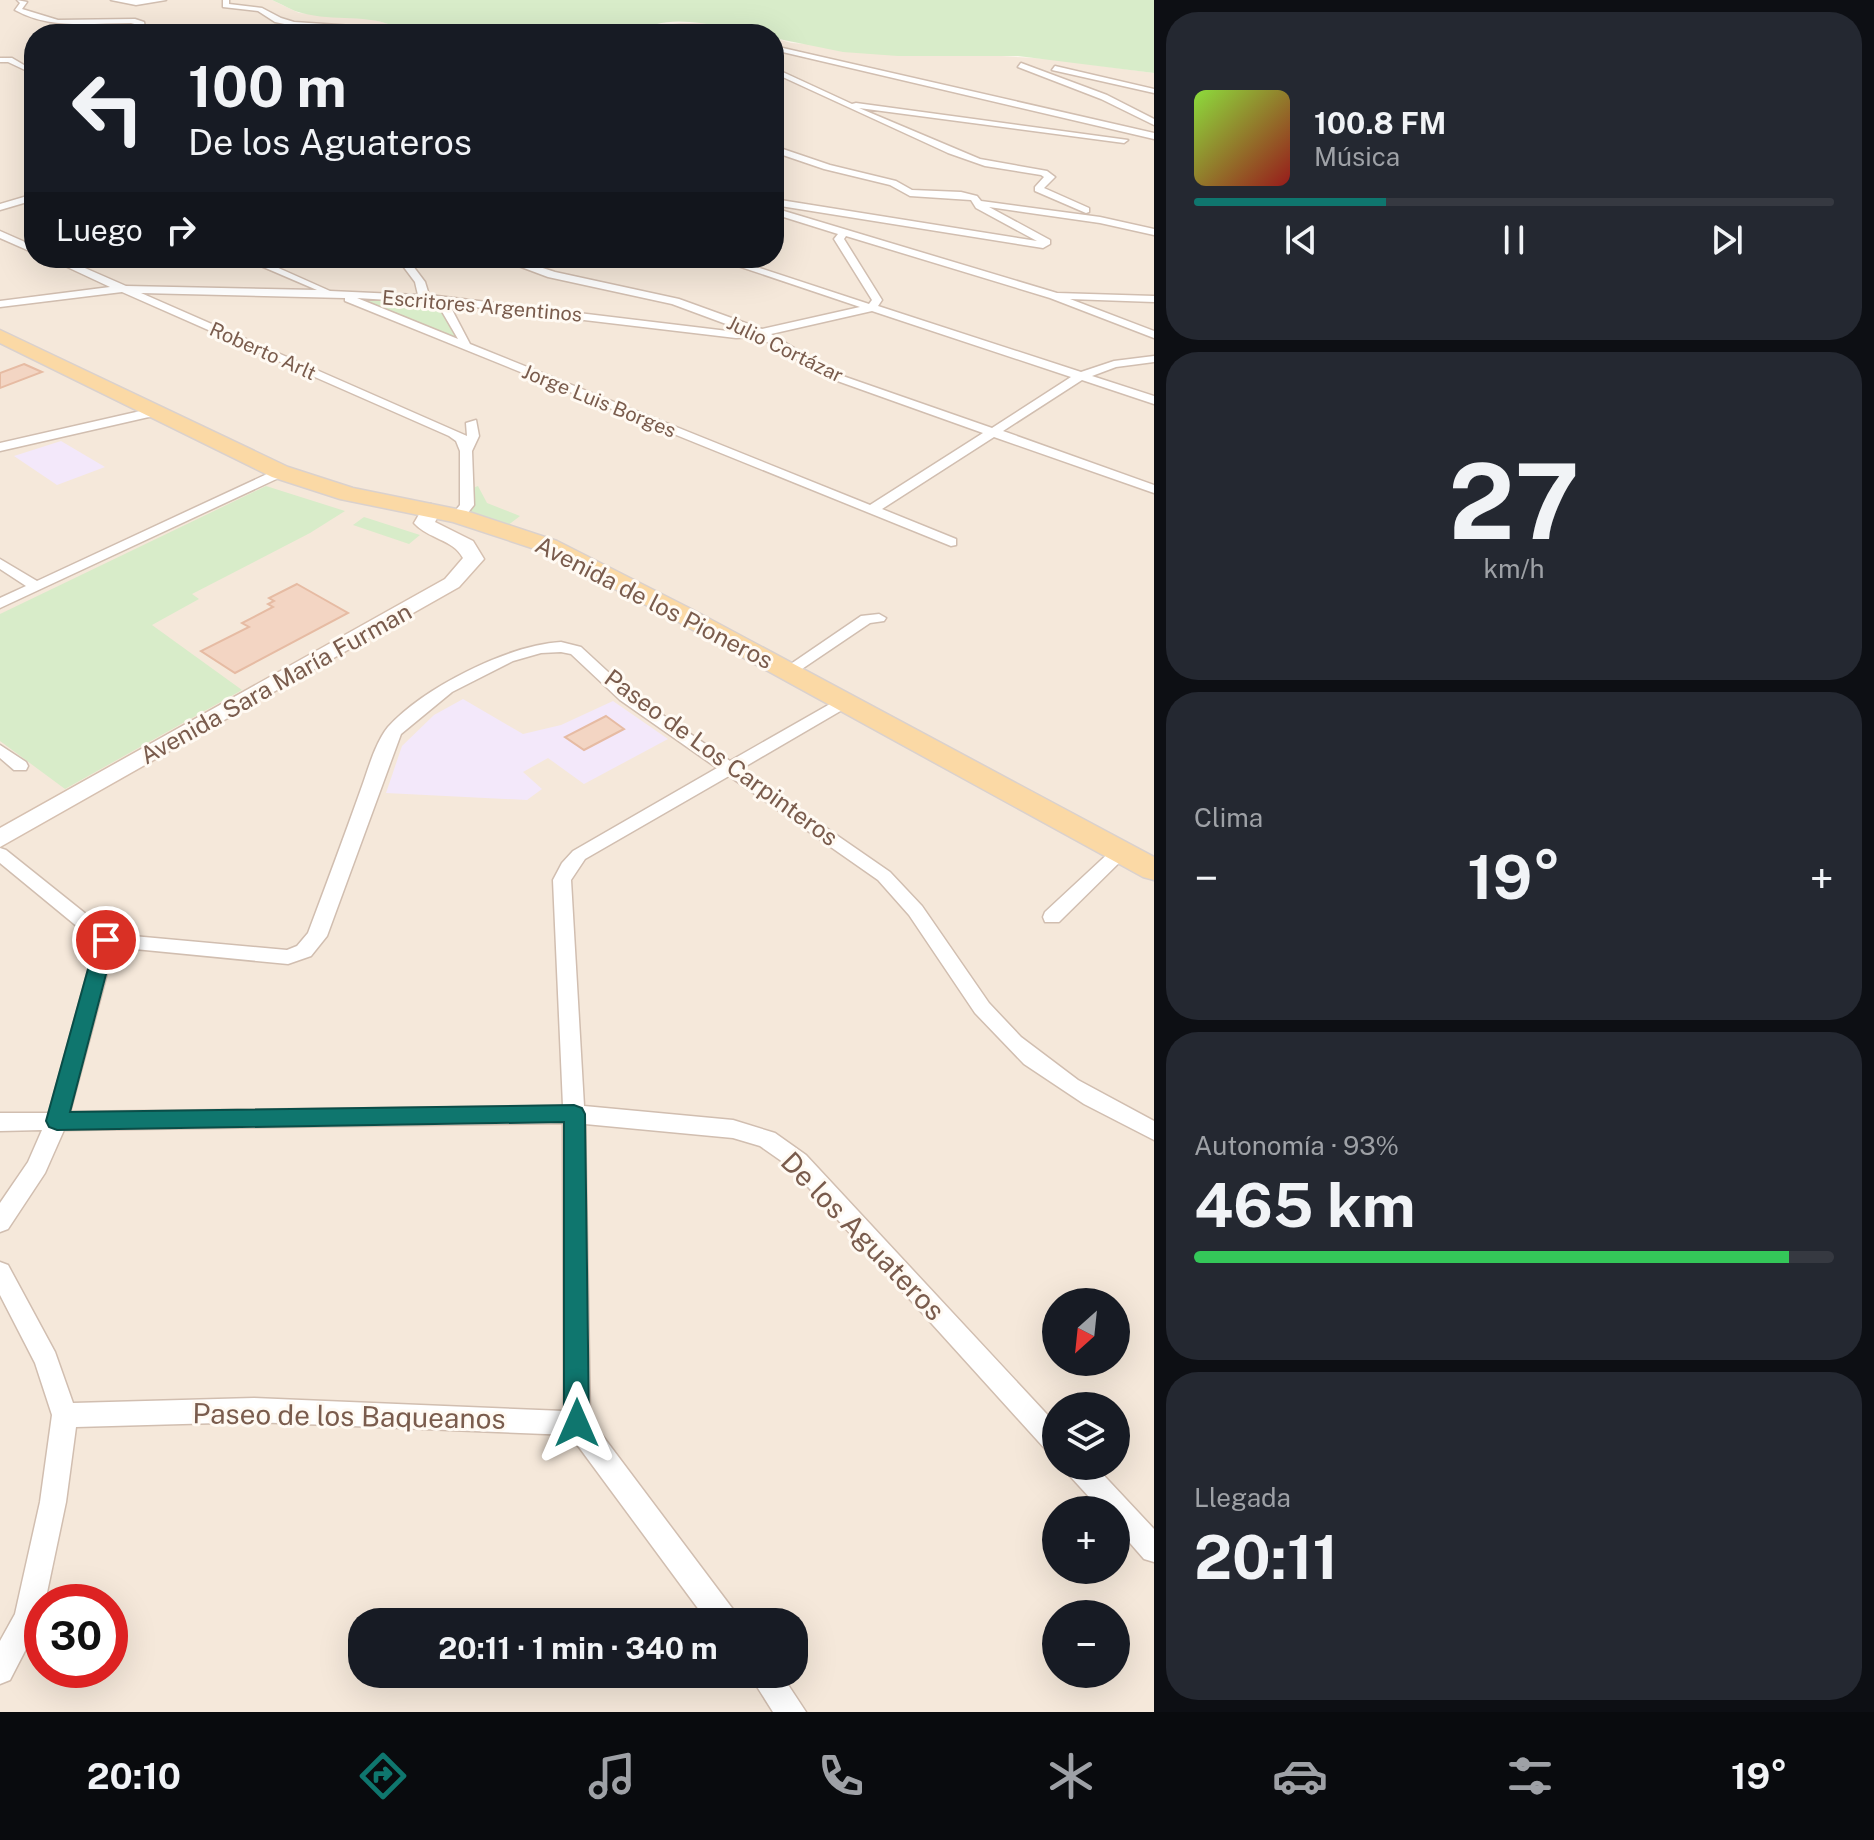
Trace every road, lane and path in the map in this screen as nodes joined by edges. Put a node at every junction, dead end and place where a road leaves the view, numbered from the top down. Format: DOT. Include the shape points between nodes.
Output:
graph roads {
  1 [pos="20,0"];
  2 [pos="114,0"];
  3 [pos="163,0"];
  4 [pos="226,0"];
  5 [pos="141,24"];
  6 [pos="318,24"];
  7 [pos="784,50"];
  8 [pos="0,60"];
  9 [pos="24,68"];
  10 [pos="784,74"];
  11 [pos="1154,91"];
  12 [pos="850,107"];
  13 [pos="1154,122"];
  14 [pos="1154,136"];
  15 [pos="1154,143"];
  16 [pos="784,152"];
  17 [pos="24,200"];
  18 [pos="978,203"];
  19 [pos="784,204"];
  20 [pos="0,207"];
  21 [pos="784,214"];
  22 [pos="1100,220"];
  23 [pos="844,232"];
  24 [pos="1154,232"];
  25 [pos="0,234"];
  26 [pos="24,245"];
  27 [pos="75,268"];
  28 [pos="272,268"];
  29 [pos="410,268"];
  30 [pos="531,268"];
  31 [pos="750,268"];
  32 [pos="122,289"];
  33 [pos="336,294"];
  34 [pos="1054,296"];
  35 [pos="424,299"];
  36 [pos="1154,299"];
  37 [pos="441,300"];
  38 [pos="0,304"];
  39 [pos="872,308"];
  40 [pos="761,333"];
  41 [pos="1154,335"];
  42 [pos="0,336"];
  43 [pos="465,347"];
  44 [pos="1154,359"];
  45 [pos="1081,376"];
  46 [pos="1154,400"];
  47 [pos="158,411"];
  48 [pos="472,423"];
  49 [pos="995,432"];
  50 [pos="0,447"];
  51 [pos="466,451"];
  52 [pos="280,472"];
  53 [pos="1154,489"];
  54 [pos="431,510"];
  55 [pos="871,510"];
  56 [pos="458,516"];
  57 [pos="951,542"];
  58 [pos="0,563"];
  59 [pos="37,587"];
  60 [pos="0,604"];
  61 [pos="879,618"];
  62 [pos="787,672"];
  63 [pos="843,703"];
  64 [pos="0,750"];
  65 [pos="20,766"];
  66 [pos="733,769"];
  67 [pos="0,839"];
  68 [pos="1120,852"];
  69 [pos="0,854"];
  70 [pos="1154,870"];
  71 [pos="1052,917"];
  72 [pos="106,940"];
  73 [pos="574,1114"];
  74 [pos="57,1121"];
  75 [pos="0,1122"];
  76 [pos="1154,1131"];
  77 [pos="0,1222"];
  78 [pos="0,1272"];
  79 [pos="65,1415"];
  80 [pos="577,1423"];
  81 [pos="1042,1427"];
  82 [pos="1091,1480"];
  83 [pos="1154,1549"];
  84 [pos="715,1608"];
  85 [pos="0,1670"];
  86 [pos="773,1688"];
  87 [pos="791,1712"];
  1 -- 5 [label="street" via="25,3 17,9 57,21"];
  2 -- 3 [label="street"];
  4 -- 6 [label="street" via="225,6 260,9 278,20"];
  7 -- 14 [label="street"];
  8 -- 9 [label="street"];
  10 -- 12 [label="street"];
  11 -- 13 [label="street" via="1021,65"];
  12 -- 15 [label="street"];
  12 -- 22 [label="street" via="980,162 1044,173 1050,177 1038,189"];
  16 -- 18 [label="street" via="893,183 910,193 961,195"];
  17 -- 20 [label="street"];
  18 -- 19 [label="street" via="1046,242"];
  18 -- 22 [label="street"];
  21 -- 23 [label="street"];
  22 -- 24 [label="street"];
  23 -- 34 [label="street"];
  23 -- 39 [label="street" via="839,239 877,300"];
  25 -- 26 [label="street"];
  27 -- 32 [label="street, Roberto Arlt"];
  28 -- 33 [label="street, Jorge Luis Borges"];
  29 -- 35 [label="street"];
  30 -- 40 [label="street, Julio Cortázar" via="653,294"];
  31 -- 39 [label="street"];
  32 -- 33 [label="street, Escritores Argentinos"];
  32 -- 38 [label="street, Escritores Argentinos"];
  32 -- 51 [label="street, Roberto Arlt" via="453,433"];
  33 -- 35 [label="street, Escritores Argentinos"];
  33 -- 43 [label="street, Jorge Luis Borges"];
  34 -- 36 [label="street"];
  34 -- 41 [label="street"];
  35 -- 37 [label="street, Escritores Argentinos"];
  37 -- 40 [label="street, Escritores Argentinos" via="736,335"];
  37 -- 43 [label="street"];
  39 -- 40 [label="street, Escritores Argentinos"];
  39 -- 45 [label="street"];
  40 -- 49 [label="street, Julio Cortázar" via="833,376"];
  42 -- 47 [label="main road, Avenida de los Pioneros"];
  43 -- 55 [label="street, Jorge Luis Borges"];
  44 -- 45 [label="street" via="1114,364"];
  45 -- 46 [label="street"];
  45 -- 49 [label="street"];
  47 -- 50 [label="street"];
  47 -- 52 [label="main road, Avenida de los Pioneros"];
  48 -- 51 [label="street"];
  49 -- 53 [label="street, Julio Cortázar"];
  49 -- 55 [label="street"];
  51 -- 56 [label="street" via="467,505"];
  52 -- 54 [label="main road, Avenida de los Pioneros" via="348,494"];
  52 -- 59 [label="street"];
  54 -- 56 [label="main road, Avenida de los Pioneros"];
  54 -- 67 [label="main road, Avenida Sara María Furman" via="424,523 433,532 462,542 474,559 452,583"];
  55 -- 57 [label="street, Jorge Luis Borges"];
  56 -- 62 [label="main road, Avenida de los Pioneros" via="563,553"];
  58 -- 59 [label="street"];
  59 -- 60 [label="street"];
  61 -- 62 [label="street" via="866,619"];
  62 -- 63 [label="main road, Avenida de los Pioneros"];
  63 -- 66 [label="street"];
  63 -- 68 [label="main road, Avenida de los Pioneros"];
  64 -- 65 [label="street"];
  66 -- 72 [label="street, Paseo de Los Carpinteros" via="626,697 576,650 540,648 446,689 394,731 317,936 304,951 264,957"];
  66 -- 73 [label="street" via="589,849 568,867 562,880"];
  66 -- 76 [label="street, Paseo de Los Carpinteros" via="904,894 997,1026 1025,1053"];
  68 -- 70 [label="main road, Avenida de los Pioneros"];
  68 -- 71 [label="street"];
  69 -- 72 [label="street"];
  72 -- 74 [label="street"];
  73 -- 74 [label="street, De los Aguateros"];
  73 -- 80 [label="street"];
  73 -- 81 [label="street, De los Aguateros" via="733,1129 767,1139 798,1161"];
  74 -- 75 [label="street, De los Aguateros"];
  74 -- 77 [label="street" via="37,1167"];
  78 -- 79 [label="street" via="46,1360"];
  79 -- 80 [label="street, Paseo de los Baqueanos" via="254,1410"];
  79 -- 85 [label="street" via="28,1618"];
  80 -- 84 [label="street"];
  82 -- 83 [label="street"];
  86 -- 87 [label="street"];
}
